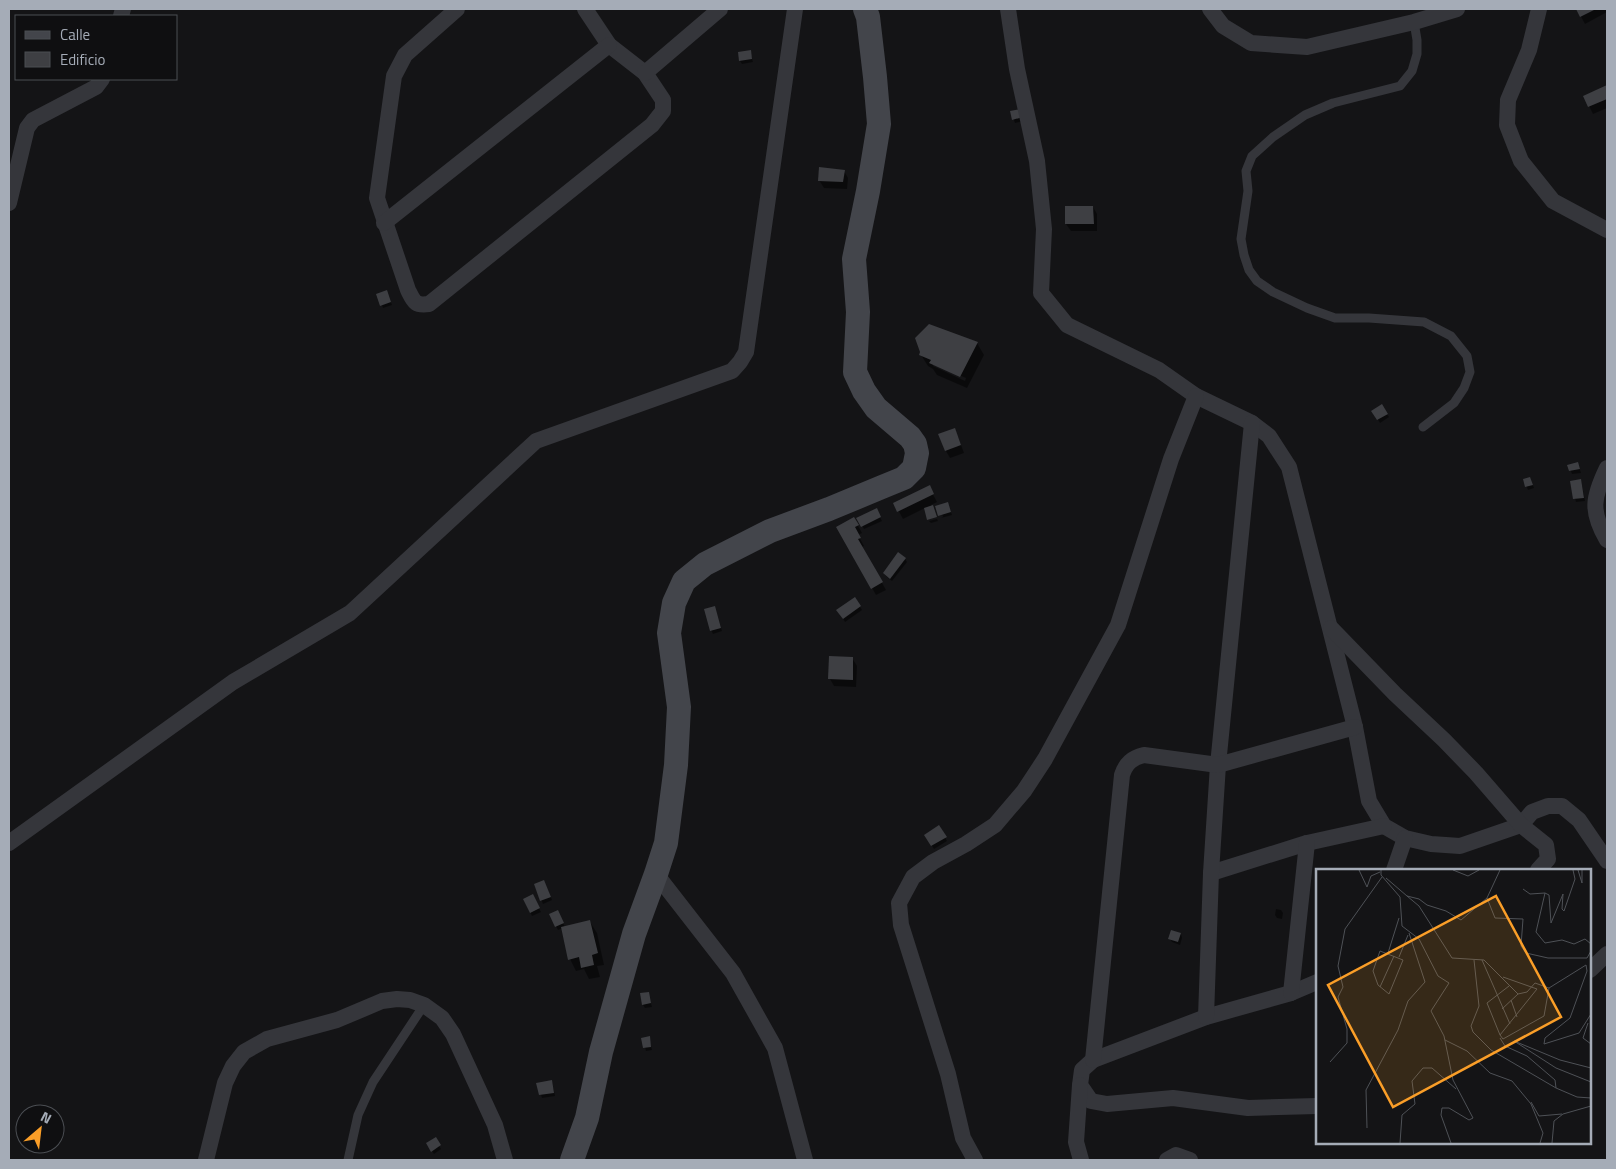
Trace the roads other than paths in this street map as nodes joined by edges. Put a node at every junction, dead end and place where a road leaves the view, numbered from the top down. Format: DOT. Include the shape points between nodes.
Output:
graph roads {
  1 [pos="457,9"];
  2 [pos="584,9"];
  3 [pos="720,9"];
  4 [pos="795,9"];
  5 [pos="865,9"];
  6 [pos="1008,9"];
  7 [pos="1210,9"];
  8 [pos="1457,9"];
  9 [pos="1539,9"];
  10 [pos="1414,22"];
  11 [pos="609,45"];
  12 [pos="645,73"];
  13 [pos="101,80"];
  14 [pos="9,203"];
  15 [pos="384,223"];
  16 [pos="1607,230"];
  17 [pos="1196,396"];
  18 [pos="1252,423"];
  19 [pos="1423,427"];
  20 [pos="1607,468"];
  21 [pos="1607,540"];
  22 [pos="1330,626"];
  23 [pos="1355,727"];
  24 [pos="1218,765"];
  25 [pos="1521,825"];
  26 [pos="1384,826"];
  27 [pos="1405,838"];
  28 [pos="1307,842"];
  29 [pos="9,843"];
  30 [pos="1607,861"];
  31 [pos="1394,869"];
  32 [pos="1539,869"];
  33 [pos="1211,873"];
  34 [pos="656,874"];
  35 [pos="1607,954"];
  36 [pos="1591,969"];
  37 [pos="1316,982"];
  38 [pos="1291,993"];
  39 [pos="424,1004"];
  40 [pos="1206,1017"];
  41 [pos="1093,1060"];
  42 [pos="1080,1085"];
  43 [pos="1316,1106"];
  44 [pos="206,1160"];
  45 [pos="348,1160"];
  46 [pos="505,1160"];
  47 [pos="572,1160"];
  48 [pos="805,1160"];
  49 [pos="975,1160"];
  50 [pos="1081,1160"];
  51 [pos="1167,1160"];
  52 [pos="1190,1160"];
  1 -- 15 [label="street" via="404,54 394,76 377,198"];
  2 -- 11 [label="street"];
  3 -- 12 [label="street"];
  4 -- 29 [label="street" via="746,352 736,367 536,441 350,613 233,682"];
  5 -- 34 [label="main road" via="879,124 854,259 858,312 855,372 876,408 915,444 914,468 904,478 770,531 705,564 684,581 674,603 669,633 679,707 677,745 670,820"];
  6 -- 17 [label="street" via="1016,69 1038,161 1044,229 1041,293 1066,325 1159,370"];
  7 -- 10 [label="street" via="1223,26 1251,43 1307,47"];
  8 -- 10 [label="street"];
  9 -- 16 [label="street" via="1529,50 1508,100 1507,125 1521,161 1552,201"];
  10 -- 19 [label="lane" via="1418,54 1412,71 1400,86 1333,103 1305,115 1252,156 1246,171 1248,191 1241,239 1249,270 1257,281 1307,308 1334,318 1424,322 1451,336 1467,356 1470,372 1454,403"];
  11 -- 12 [label="street"];
  11 -- 15 [label="street"];
  12 -- 15 [label="street" via="663,100 663,111 652,125 429,304 420,306 414,302"];
  13 -- 14 [label="street" via="96,87 32,120 27,128"];
  17 -- 18 [label="street"];
  17 -- 49 [label="street" via="1171,459 1118,625 1045,759 1024,791 995,825 913,877 899,903 901,925 948,1074 963,1138"];
  18 -- 22 [label="street" via="1269,436 1289,467"];
  18 -- 24 [label="street"];
  20 -- 21 [label="street" via="1594,508"];
  22 -- 23 [label="street"];
  22 -- 25 [label="street" via="1476,773"];
  23 -- 24 [label="street"];
  23 -- 26 [label="street" via="1369,801"];
  24 -- 33 [label="street"];
  24 -- 41 [label="street" via="1144,755 1135,757 1125,767"];
  25 -- 27 [label="street" via="1460,846"];
  25 -- 30 [label="street" via="1532,812 1548,806 1562,806 1579,820"];
  25 -- 32 [label="street" via="1546,845 1548,858"];
  26 -- 27 [label="street"];
  26 -- 28 [label="street"];
  27 -- 31 [label="street"];
  28 -- 33 [label="street"];
  28 -- 38 [label="street"];
  33 -- 40 [label="street"];
  34 -- 47 [label="main road" via="634,934 601,1052 587,1118"];
  34 -- 48 [label="street" via="733,973 775,1048"];
  35 -- 36 [label="street"];
  37 -- 38 [label="street"];
  38 -- 40 [label="street"];
  39 -- 44 [label="street" via="410,1000 382,1001 337,1020 267,1039 244,1052 225,1083"];
  39 -- 45 [label="lane" via="373,1082 358,1115"];
  39 -- 46 [label="street" via="442,1018 454,1034 495,1125"];
  40 -- 41 [label="street"];
  41 -- 42 [label="street" via="1082,1070"];
  42 -- 43 [label="street" via="1092,1101 1107,1104 1173,1098 1248,1108"];
  42 -- 50 [label="street" via="1076,1142"];
  51 -- 52 [label="street" via="1176,1155"];
}
